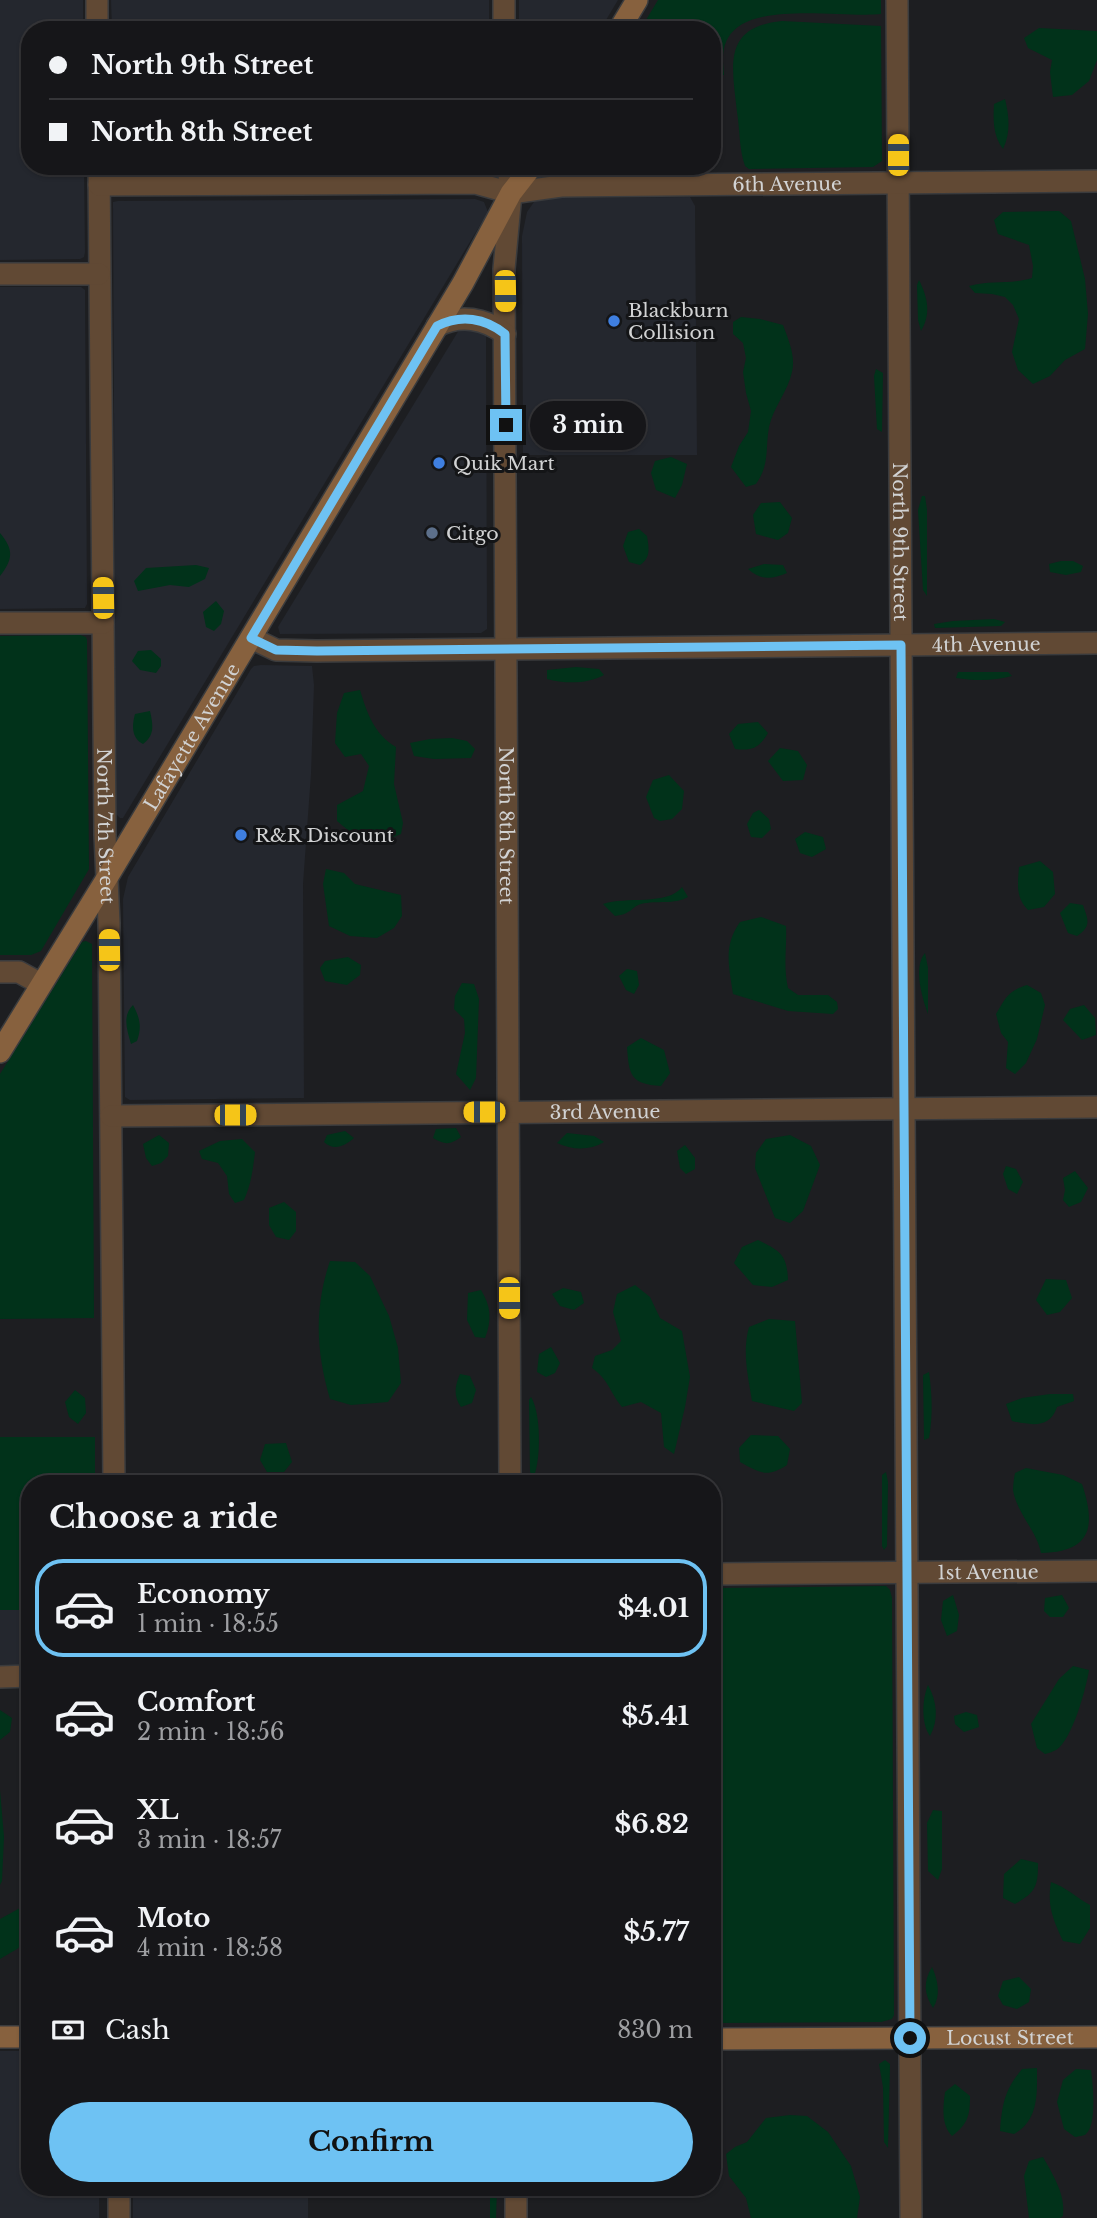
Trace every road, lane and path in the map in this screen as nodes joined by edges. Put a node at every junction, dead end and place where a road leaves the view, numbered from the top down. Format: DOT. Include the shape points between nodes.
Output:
graph roads {
  1 [pos="97,0"];
  2 [pos="504,0"];
  3 [pos="637,0"];
  4 [pos="897,0"];
  5 [pos="97,21"];
  6 [pos="504,21"];
  7 [pos="624,21"];
  8 [pos="509,175"];
  9 [pos="525,175"];
  10 [pos="99,176"];
  11 [pos="1097,181"];
  12 [pos="898,182"];
  13 [pos="512,193"];
  14 [pos="0,274"];
  15 [pos="99,274"];
  16 [pos="437,326"];
  17 [pos="505,334"];
  18 [pos="103,623"];
  19 [pos="0,624"];
  20 [pos="251,638"];
  21 [pos="1097,643"];
  22 [pos="901,645"];
  23 [pos="506,649"];
  24 [pos="107,878"];
  25 [pos="0,972"];
  26 [pos="41,985"];
  27 [pos="0,1052"];
  28 [pos="1097,1107"];
  29 [pos="904,1108"];
  30 [pos="508,1112"];
  31 [pos="111,1116"];
  32 [pos="114,1475"];
  33 [pos="510,1475"];
  34 [pos="1097,1571"];
  35 [pos="907,1573"];
  36 [pos="721,1574"];
  37 [pos="21,1676"];
  38 [pos="0,1677"];
  39 [pos="0,2037"];
  40 [pos="21,2037"];
  41 [pos="1097,2037"];
  42 [pos="910,2038"];
  43 [pos="721,2039"];
  44 [pos="118,2196"];
  45 [pos="516,2196"];
  46 [pos="119,2218"];
  47 [pos="516,2218"];
  48 [pos="911,2218"];
  1 -- 5 [label="street"];
  2 -- 6 [label="street"];
  3 -- 7 [label="street"];
  4 -- 12 [label="street, North 9th Street"];
  8 -- 13 [label="street, North 8th Street"];
  9 -- 13 [label="street, Lafayette Avenue"];
  10 -- 13 [label="street, 6th Avenue" via="475,183"];
  10 -- 15 [label="street, North 7th Street"];
  11 -- 12 [label="street, 6th Avenue"];
  12 -- 13 [label="street, 6th Avenue" via="561,186"];
  12 -- 22 [label="street, North 9th Street"];
  13 -- 16 [label="street, Lafayette Avenue"];
  13 -- 17 [label="street, North 8th Street" via="504,270"];
  14 -- 15 [label="street"];
  15 -- 18 [label="street, North 7th Street"];
  16 -- 17 [label="street" via="455,319 474,320 488,322"];
  16 -- 20 [label="street, Lafayette Avenue"];
  17 -- 23 [label="street, North 8th Street"];
  18 -- 19 [label="street"];
  18 -- 24 [label="street, North 7th Street"];
  20 -- 23 [label="street, 4th Avenue" via="276,650"];
  20 -- 24 [label="street, Lafayette Avenue"];
  21 -- 22 [label="street, 4th Avenue"];
  22 -- 23 [label="street, 4th Avenue"];
  22 -- 29 [label="street, North 9th Street"];
  23 -- 30 [label="street, North 8th Street"];
  24 -- 26 [label="street, Lafayette Avenue"];
  24 -- 31 [label="street, North 7th Street"];
  25 -- 26 [label="street" via="19,972"];
  26 -- 27 [label="street, Lafayette Avenue"];
  28 -- 29 [label="street, 3rd Avenue"];
  29 -- 30 [label="street, 3rd Avenue"];
  29 -- 35 [label="street, North 9th Street"];
  30 -- 31 [label="street, 3rd Avenue"];
  30 -- 33 [label="street, North 8th Street"];
  31 -- 32 [label="street, North 7th Street"];
  34 -- 35 [label="street, 1st Avenue"];
  35 -- 36 [label="street, 1st Avenue"];
  35 -- 42 [label="street, North 9th Street"];
  37 -- 38 [label="street"];
  39 -- 40 [label="street"];
  41 -- 42 [label="street, Locust Street"];
  42 -- 43 [label="street, Locust Street"];
  42 -- 48 [label="street, North 9th Street"];
  44 -- 46 [label="street"];
  45 -- 47 [label="street"];
}
